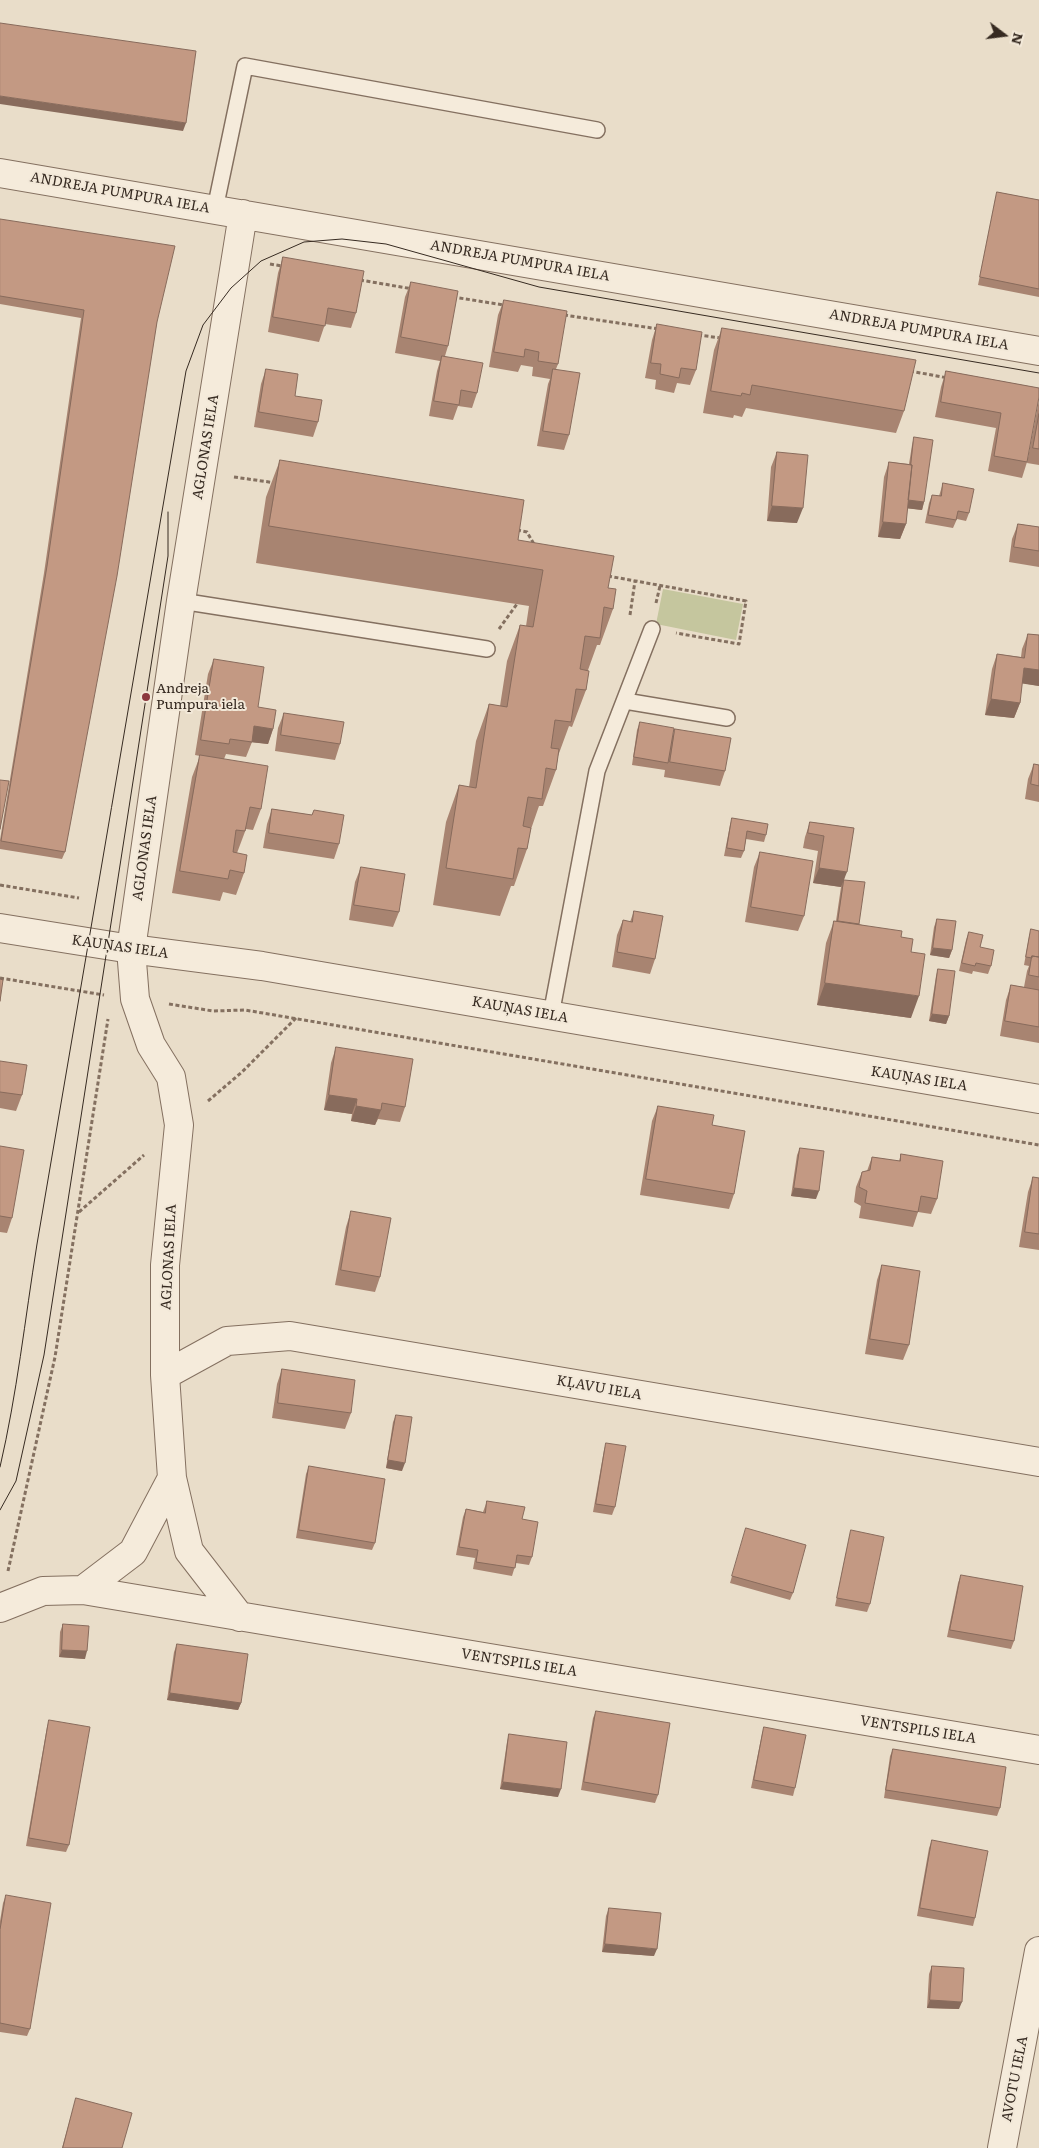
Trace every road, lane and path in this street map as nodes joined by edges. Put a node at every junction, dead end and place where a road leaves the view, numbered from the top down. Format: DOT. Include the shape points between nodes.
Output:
graph roads {
  1 [pos="598,130"];
  2 [pos="0,173"];
  3 [pos="215,209"];
  4 [pos="243,214"];
  5 [pos="270,264"];
  6 [pos="290,268"];
  7 [pos="356,279"];
  8 [pos="422,291"];
  9 [pos="451,296"];
  10 [pos="508,306"];
  11 [pos="556,314"];
  12 [pos="661,329"];
  13 [pos="690,334"];
  14 [pos="728,339"];
  15 [pos="1039,351"];
  16 [pos="907,371"];
  17 [pos="954,379"];
  18 [pos="234,477"];
  19 [pos="281,484"];
  20 [pos="507,529"];
  21 [pos="540,553"];
  22 [pos="607,576"];
  23 [pos="181,601"];
  24 [pos="652,629"];
  25 [pos="487,649"];
  26 [pos="624,701"];
  27 [pos="727,718"];
  28 [pos="0,885"];
  29 [pos="79,898"];
  30 [pos="0,928"];
  31 [pos="131,949"];
  32 [pos="0,978"];
  33 [pos="64,989"];
  34 [pos="168,1004"];
  35 [pos="551,1015"];
  36 [pos="108,1016"];
  37 [pos="1039,1099"];
  38 [pos="1039,1145"];
  39 [pos="165,1375"];
  40 [pos="1039,1462"];
  41 [pos="172,1478"];
  42 [pos="6,1577"];
  43 [pos="83,1590"];
  44 [pos="0,1608"];
  45 [pos="240,1617"];
  46 [pos="1039,1750"];
  47 [pos="1039,1951"];
  48 [pos="1002,2148"];
  1 -- 3 [label="lane" via="244,66"];
  2 -- 3 [label="street, ANDREJA PUMPURA IELA"];
  3 -- 4 [label="street, ANDREJA PUMPURA IELA"];
  4 -- 15 [label="street, ANDREJA PUMPURA IELA"];
  4 -- 23 [label="street, AGLONAS IELA"];
  5 -- 6 [label="path"];
  7 -- 8 [label="path"];
  9 -- 10 [label="path"];
  11 -- 12 [label="path"];
  13 -- 14 [label="path"];
  16 -- 17 [label="path"];
  18 -- 19 [label="path"];
  20 -- 21 [label="path" via="527,532"];
  22 -- 24 [label="path" via="746,601 739,644"];
  23 -- 25 [label="lane"];
  23 -- 31 [label="street, AGLONAS IELA"];
  24 -- 26 [label="lane"];
  26 -- 27 [label="lane"];
  26 -- 35 [label="lane" via="597,771"];
  28 -- 29 [label="path"];
  30 -- 31 [label="street, KAUŅAS IELA"];
  31 -- 35 [label="street, KAUŅAS IELA" via="262,966"];
  31 -- 39 [label="street, AGLONAS IELA" via="135,999 151,1046 171,1077 179,1125 165,1265"];
  32 -- 33 [label="path"];
  34 -- 38 [label="path" via="213,1012 245,1010"];
  35 -- 37 [label="street, KAUŅAS IELA"];
  36 -- 42 [label="path" via="55,1357"];
  39 -- 40 [label="street, KĻAVU IELA" via="227,1342 290,1336"];
  39 -- 41 [label="street, AGLONAS IELA"];
  41 -- 43 [label="street" via="133,1552"];
  41 -- 45 [label="street, AGLONAS IELA" via="189,1551"];
  43 -- 44 [label="street, VENTSPILS IELA" via="43,1591"];
  43 -- 45 [label="street, VENTSPILS IELA"];
  45 -- 46 [label="street, VENTSPILS IELA"];
  47 -- 48 [label="street, AVOTU IELA"];
}
